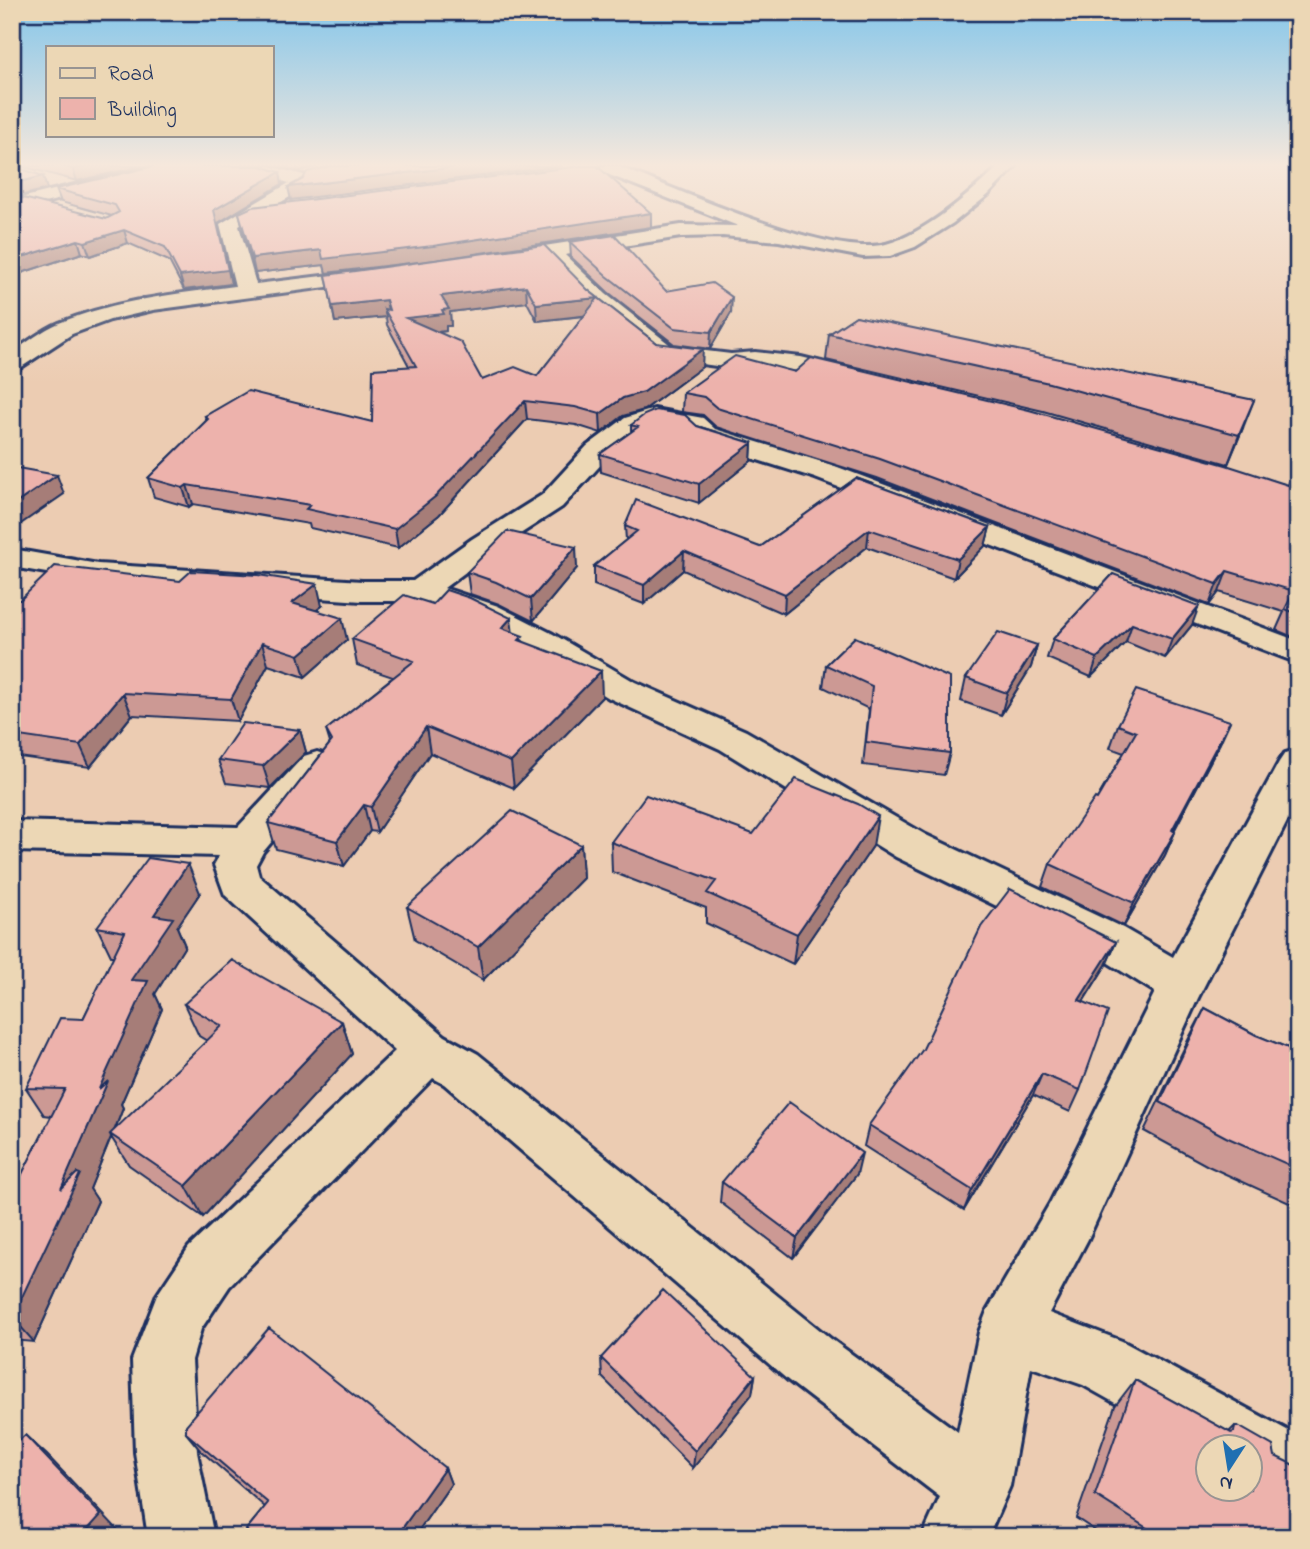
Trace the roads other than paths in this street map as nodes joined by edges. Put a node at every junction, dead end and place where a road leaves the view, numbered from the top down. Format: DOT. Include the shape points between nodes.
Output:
graph roads {
  1 [pos="233,238"];
  2 [pos="633,238"];
  3 [pos="797,238"];
  4 [pos="916,238"];
  5 [pos="550,251"];
  6 [pos="473,263"];
  7 [pos="395,274"];
  8 [pos="247,291"];
  9 [pos="731,361"];
  10 [pos="12,363"];
  11 [pos="873,382"];
  12 [pos="698,385"];
  13 [pos="12,558"];
  14 [pos="420,591"];
  15 [pos="1298,653"];
  16 [pos="1298,762"];
  17 [pos="317,765"];
  18 [pos="12,836"];
  19 [pos="248,842"];
  20 [pos="1182,985"];
  21 [pos="428,1051"];
  22 [pos="1008,1332"];
  23 [pos="1298,1469"];
  24 [pos="978,1486"];
  25 [pos="181,1537"];
  26 [pos="955,1537"];
  1 -- 8 [label="street"];
  2 -- 5 [label="street"];
  3 -- 4 [label="street" via="877,253"];
  5 -- 6 [label="street"];
  5 -- 9 [label="street" via="598,299 666,352"];
  7 -- 8 [label="street"];
  8 -- 10 [label="street" via="153,303 103,315 64,329"];
  9 -- 11 [label="street" via="801,365"];
  9 -- 12 [label="street"];
  13 -- 14 [label="street" via="99,573"];
  14 -- 15 [label="street" via="552,501 597,452 634,424 665,409 706,435 825,472"];
  14 -- 20 [label="street" via="486,613 622,690 733,740 911,846 1107,940"];
  16 -- 20 [label="street"];
  17 -- 19 [label="street"];
  18 -- 19 [label="street"];
  19 -- 21 [label="street" via="235,865 240,884"];
  20 -- 22 [label="street" via="1069,1221"];
  21 -- 24 [label="street" via="461,1069 810,1360"];
  21 -- 25 [label="street" via="209,1267 177,1315 162,1360 166,1452"];
  22 -- 23 [label="street" via="1101,1362"];
  22 -- 24 [label="street"];
  24 -- 26 [label="street"];
}
